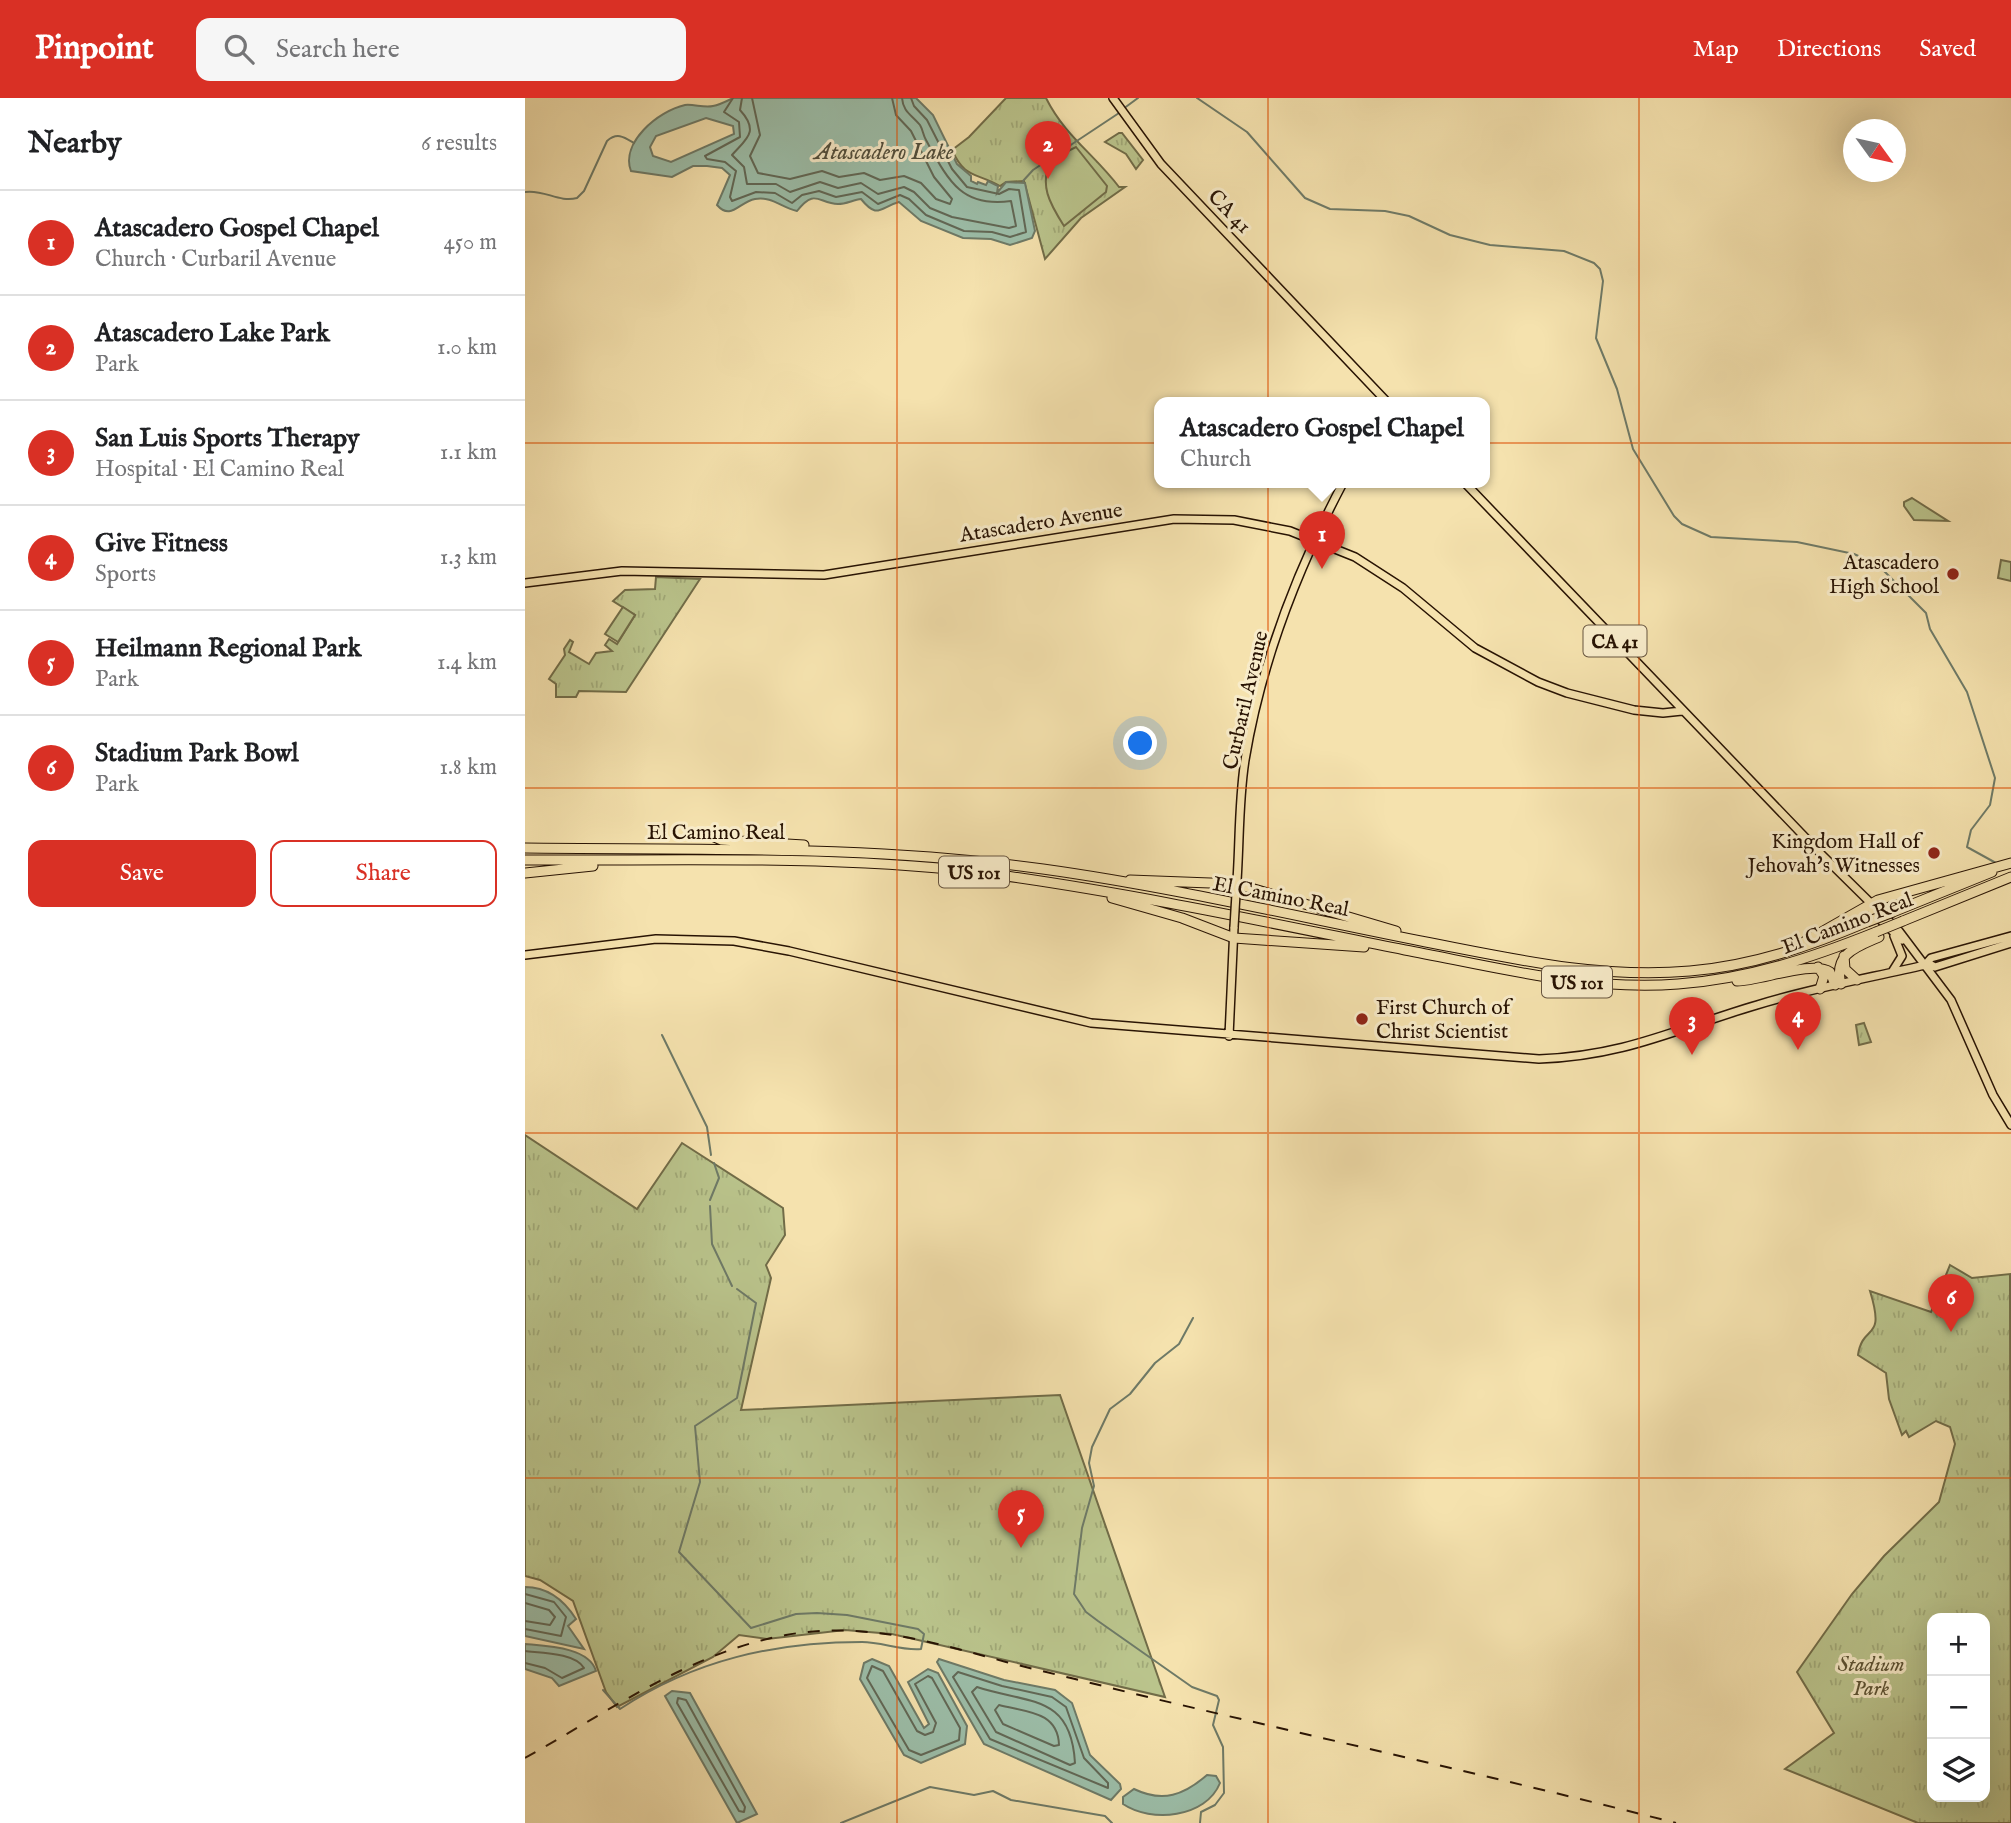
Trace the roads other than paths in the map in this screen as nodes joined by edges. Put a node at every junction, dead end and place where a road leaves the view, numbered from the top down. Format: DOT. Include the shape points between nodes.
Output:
graph roads {
  1 [pos="1112,98"];
  2 [pos="1382,397"];
  3 [pos="1340,488"];
  4 [pos="1470,488"];
  5 [pos="1315,539"];
  6 [pos="525,583"];
  7 [pos="1682,711"];
  8 [pos="705,833"];
  9 [pos="525,848"];
  10 [pos="844,850"];
  11 [pos="525,860"];
  12 [pos="663,861"];
  13 [pos="2004,865"];
  14 [pos="525,873"];
  15 [pos="2011,877"];
  16 [pos="1113,881"];
  17 [pos="1059,884"];
  18 [pos="1237,889"];
  19 [pos="1869,904"];
  20 [pos="1891,929"];
  21 [pos="1878,934"];
  22 [pos="2011,936"];
  23 [pos="1234,938"];
  24 [pos="1903,940"];
  25 [pos="2011,943"];
  26 [pos="1448,946"];
  27 [pos="1416,952"];
  28 [pos="525,955"];
  29 [pos="1845,955"];
  30 [pos="1771,957"];
  31 [pos="1927,964"];
  32 [pos="1818,967"];
  33 [pos="1892,972"];
  34 [pos="1857,980"];
  35 [pos="1704,982"];
  36 [pos="1838,984"];
  37 [pos="1820,989"];
  38 [pos="1229,1036"];
  39 [pos="2011,1125"];
  1 -- 2 [label="main road, CA 41 / CA 41" via="1161,164"];
  3 -- 5 [label="main road, Curbaril Avenue"];
  4 -- 7 [label="main road, CA 41 / CA 41"];
  5 -- 6 [label="main road, Atascadero Avenue" via="1262,524 1174,519 837,574 622,571"];
  5 -- 7 [label="main road, Atascadero Avenue" via="1380,572 1475,648 1538,682 1634,709"];
  5 -- 18 [label="main road, Curbaril Avenue" via="1279,629 1256,711 1245,762"];
  7 -- 19 [label="main road, CA 41 / CA 41"];
  8 -- 10 [label="highway" via="721,840"];
  9 -- 10 [label="highway, El Camino Real / US 101"];
  10 -- 16 [label="highway, El Camino Real / US 101" via="986,862"];
  11 -- 12 [label="highway, El Camino Real / US 101"];
  12 -- 14 [label="highway"];
  12 -- 17 [label="highway, El Camino Real / US 101" via="895,865"];
  13 -- 19 [label="highway"];
  13 -- 30 [label="highway, El Camino Real / US 101, bridge"];
  15 -- 20 [label="highway, El Camino Real / US 101, bridge"];
  16 -- 18 [label="highway"];
  16 -- 26 [label="highway, El Camino Real / US 101"];
  17 -- 23 [label="highway" via="1173,915"];
  17 -- 27 [label="highway, El Camino Real / US 101"];
  18 -- 23 [label="main road, Curbaril Avenue, bridge"];
  18 -- 26 [label="highway"];
  19 -- 20 [label="main road, CA 41 / CA 41"];
  19 -- 24 [label="main road, CA 41 / CA 41"];
  19 -- 30 [label="highway"];
  20 -- 21 [label="highway, El Camino Real / US 101, bridge"];
  20 -- 24 [label="main road, CA 41 / CA 41"];
  20 -- 33 [label="main road" via="1902,953"];
  21 -- 29 [label="highway"];
  21 -- 35 [label="highway, El Camino Real / US 101" via="1786,965"];
  22 -- 31 [label="main road" via="1931,958"];
  23 -- 27 [label="highway"];
  23 -- 38 [label="main road, Curbaril Avenue"];
  24 -- 31 [label="main road, CA 41 / CA 41"];
  25 -- 31 [label="main road" via="1935,967"];
  26 -- 30 [label="highway, El Camino Real / US 101" via="1563,968 1624,973 1705,970"];
  27 -- 35 [label="highway, El Camino Real / US 101" via="1600,984"];
  28 -- 38 [label="main road" via="656,939 734,941 1080,1021"];
  29 -- 34 [label="highway" via="1845,969"];
  29 -- 36 [label="highway" via="1838,967"];
  31 -- 33 [label="main road"];
  31 -- 39 [label="main road, CA 41" via="1958,1013"];
  32 -- 35 [label="highway" via="1752,981"];
  32 -- 36 [label="highway"];
  32 -- 37 [label="highway" via="1823,976"];
  33 -- 34 [label="main road"];
  34 -- 36 [label="main road"];
  36 -- 37 [label="main road"];
  37 -- 38 [label="main road" via="1753,1006 1637,1046 1561,1058 1508,1058"];
}
